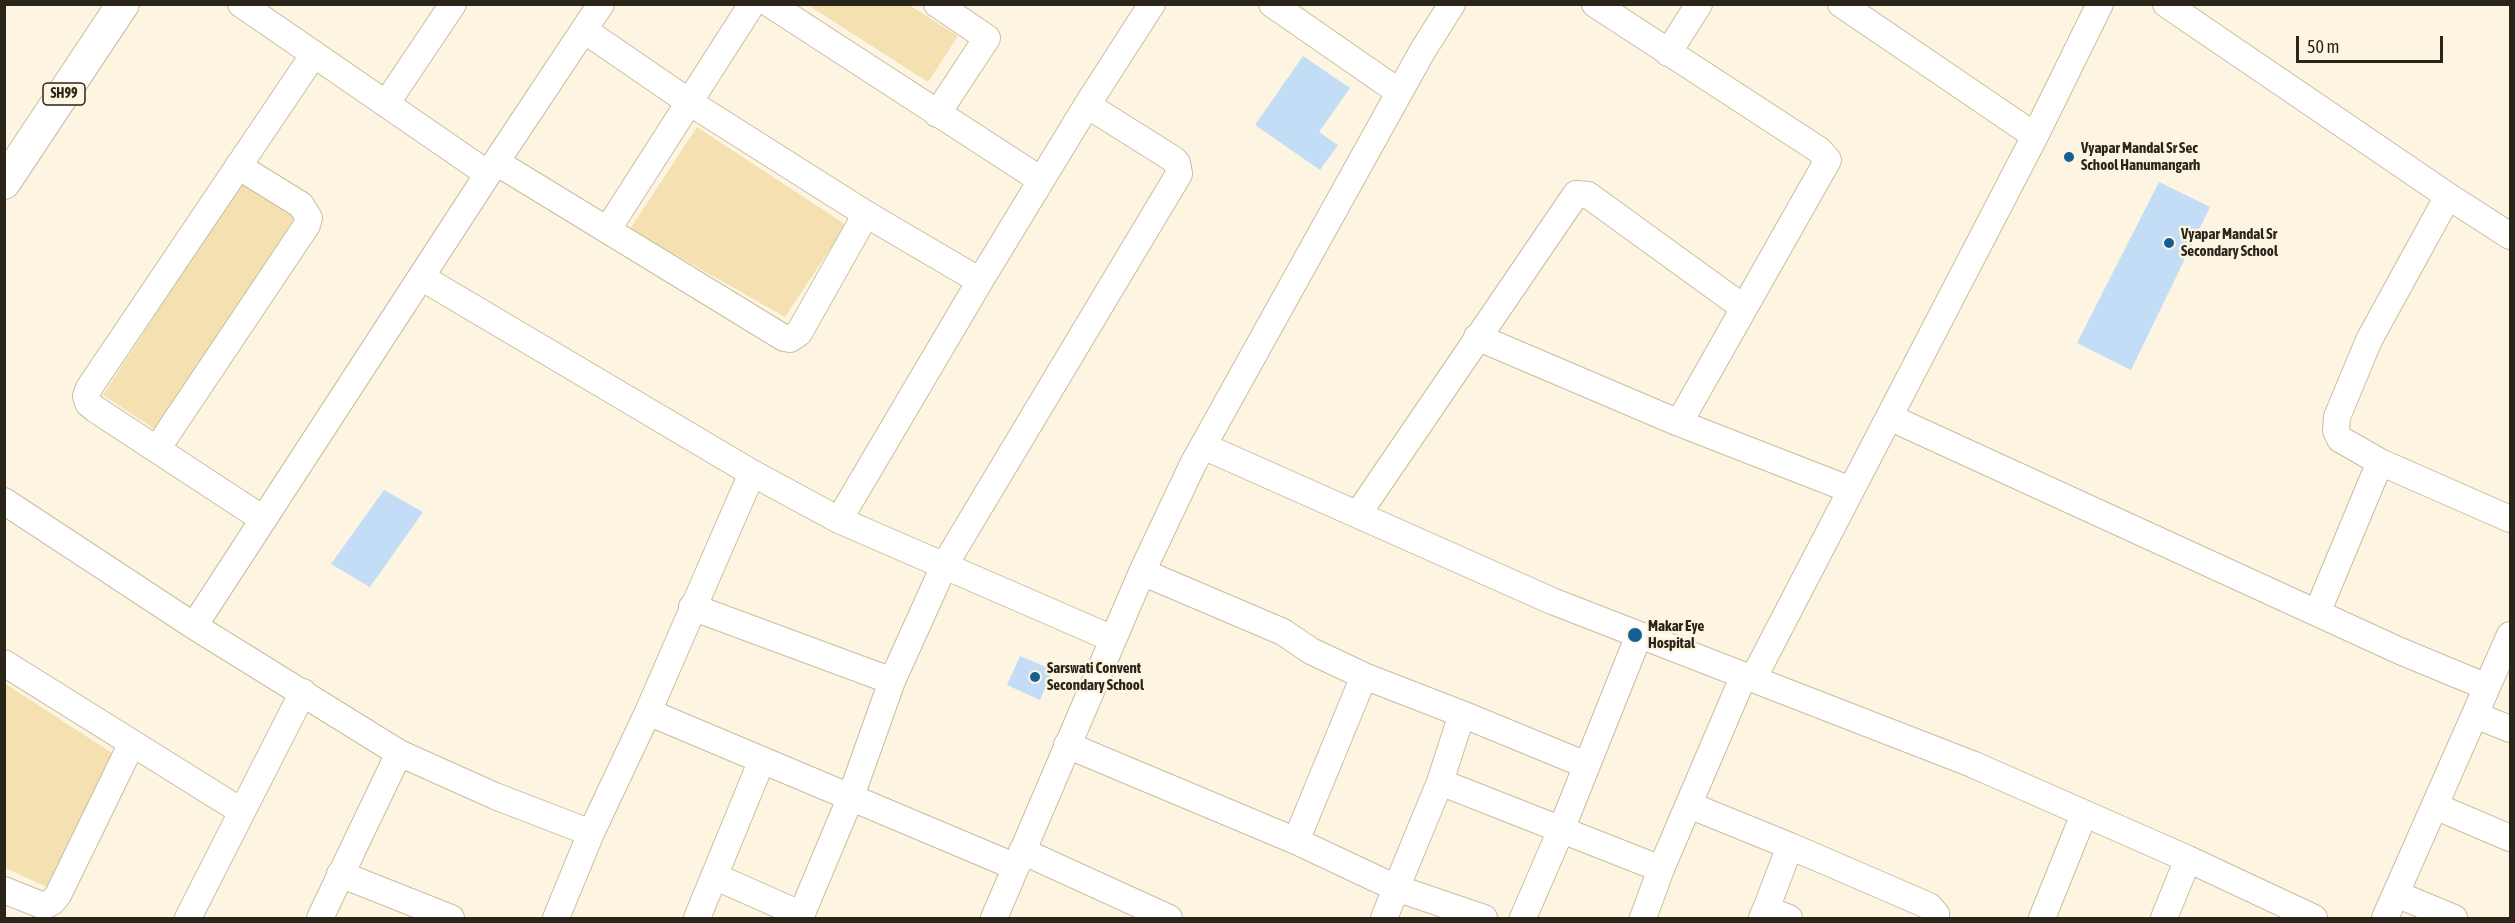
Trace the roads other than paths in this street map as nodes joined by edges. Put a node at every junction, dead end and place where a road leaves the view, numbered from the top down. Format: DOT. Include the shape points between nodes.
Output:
graph roads {
  1 [pos="123,4"];
  2 [pos="241,4"];
  3 [pos="453,4"];
  4 [pos="601,4"];
  5 [pos="752,4"];
  6 [pos="770,4"];
  7 [pos="937,4"];
  8 [pos="1152,4"];
  9 [pos="1272,4"];
  10 [pos="1452,4"];
  11 [pos="1595,4"];
  12 [pos="1700,4"];
  13 [pos="1841,4"];
  14 [pos="2100,4"];
  15 [pos="2166,4"];
  16 [pos="585,30"];
  17 [pos="1668,53"];
  18 [pos="314,54"];
  19 [pos="1399,92"];
  20 [pos="689,102"];
  21 [pos="386,104"];
  22 [pos="1087,105"];
  23 [pos="938,114"];
  24 [pos="2035,136"];
  25 [pos="238,166"];
  26 [pos="492,168"];
  27 [pos="1041,180"];
  28 [pos="4,183"];
  29 [pos="2448,196"];
  30 [pos="866,214"];
  31 [pos="608,229"];
  32 [pos="2511,236"];
  33 [pos="421,277"];
  34 [pos="980,281"];
  35 [pos="1744,308"];
  36 [pos="1477,337"];
  37 [pos="1889,417"];
  38 [pos="1679,423"];
  39 [pos="1203,446"];
  40 [pos="157,449"];
  41 [pos="2380,462"];
  42 [pos="752,473"];
  43 [pos="1851,490"];
  44 [pos="6,505"];
  45 [pos="1358,514"];
  46 [pos="263,519"];
  47 [pos="839,519"];
  48 [pos="2511,519"];
  49 [pos="944,566"];
  50 [pos="1142,572"];
  51 [pos="692,607"];
  52 [pos="2317,613"];
  53 [pos="194,626"];
  54 [pos="1639,635"];
  55 [pos="2511,635"];
  56 [pos="1113,639"];
  57 [pos="4,663"];
  58 [pos="1364,676"];
  59 [pos="1748,677"];
  60 [pos="892,681"];
  61 [pos="2487,687"];
  62 [pos="303,692"];
  63 [pos="648,712"];
  64 [pos="1462,714"];
  65 [pos="2475,715"];
  66 [pos="2511,729"];
  67 [pos="132,743"];
  68 [pos="1067,745"];
  69 [pos="399,753"];
  70 [pos="762,760"];
  71 [pos="1586,765"];
  72 [pos="1440,782"];
  73 [pos="850,799"];
  74 [pos="1689,805"];
  75 [pos="2435,806"];
  76 [pos="241,811"];
  77 [pos="2084,814"];
  78 [pos="1561,830"];
  79 [pos="591,833"];
  80 [pos="2511,838"];
  81 [pos="1296,842"];
  82 [pos="1790,846"];
  83 [pos="1019,859"];
  84 [pos="2188,859"];
  85 [pos="1661,869"];
  86 [pos="340,874"];
  87 [pos="714,876"];
  88 [pos="1396,888"];
  89 [pos="4,890"];
  90 [pos="2396,894"];
  91 [pos="1772,915"];
  92 [pos="1158,916"];
  93 [pos="801,917"];
  94 [pos="188,918"];
  95 [pos="320,918"];
  96 [pos="451,918"];
  97 [pos="556,918"];
  98 [pos="697,918"];
  99 [pos="994,918"];
  100 [pos="1384,918"];
  101 [pos="1484,918"];
  102 [pos="1523,918"];
  103 [pos="1643,918"];
  104 [pos="1934,918"];
  105 [pos="2042,918"];
  106 [pos="2164,918"];
  107 [pos="2314,918"];
  108 [pos="2385,918"];
  109 [pos="2454,918"];
  1 -- 28 [label="main road, SH99"];
  2 -- 18 [label="street"];
  3 -- 21 [label="street"];
  4 -- 16 [label="street"];
  5 -- 20 [label="street"];
  6 -- 23 [label="street"];
  7 -- 23 [label="street" via="987,38"];
  8 -- 22 [label="street"];
  9 -- 19 [label="street"];
  10 -- 19 [label="street"];
  11 -- 17 [label="street"];
  12 -- 17 [label="street"];
  13 -- 24 [label="street"];
  14 -- 24 [label="street"];
  15 -- 29 [label="street"];
  16 -- 20 [label="street"];
  16 -- 26 [label="street"];
  17 -- 35 [label="street" via="1820,150 1828,160"];
  18 -- 21 [label="street"];
  18 -- 25 [label="street"];
  19 -- 39 [label="street"];
  20 -- 30 [label="street"];
  20 -- 31 [label="street"];
  21 -- 26 [label="street"];
  22 -- 27 [label="street"];
  22 -- 49 [label="street" via="1173,159 1179,174"];
  23 -- 27 [label="street"];
  24 -- 37 [label="street"];
  25 -- 40 [label="street" via="86,396 95,409"];
  25 -- 40 [label="street" via="301,205 309,218 307,225"];
  26 -- 31 [label="street"];
  26 -- 33 [label="street"];
  27 -- 34 [label="street"];
  29 -- 32 [label="street"];
  29 -- 41 [label="street" via="2369,340 2337,417 2340,439"];
  30 -- 31 [label="street" via="799,333 790,339"];
  30 -- 34 [label="street"];
  33 -- 42 [label="street"];
  33 -- 46 [label="street"];
  34 -- 47 [label="street"];
  35 -- 36 [label="street" via="1588,195 1579,193"];
  35 -- 38 [label="street"];
  36 -- 38 [label="street"];
  36 -- 45 [label="street"];
  37 -- 43 [label="street"];
  37 -- 52 [label="street"];
  38 -- 43 [label="street"];
  39 -- 45 [label="street"];
  39 -- 50 [label="street"];
  40 -- 46 [label="street"];
  41 -- 48 [label="street"];
  41 -- 52 [label="street"];
  42 -- 47 [label="street"];
  42 -- 51 [label="street"];
  43 -- 59 [label="street"];
  44 -- 53 [label="street"];
  45 -- 54 [label="street" via="1552,601"];
  46 -- 53 [label="street"];
  47 -- 49 [label="street"];
  49 -- 56 [label="street"];
  49 -- 60 [label="street"];
  50 -- 56 [label="street"];
  50 -- 58 [label="street" via="1283,632 1311,651"];
  51 -- 60 [label="street"];
  51 -- 63 [label="street"];
  52 -- 61 [label="street"];
  53 -- 62 [label="street"];
  54 -- 59 [label="street"];
  54 -- 71 [label="street"];
  55 -- 61 [label="street"];
  56 -- 68 [label="street"];
  57 -- 67 [label="street"];
  58 -- 64 [label="street"];
  58 -- 81 [label="street"];
  59 -- 74 [label="street"];
  59 -- 77 [label="street" via="1972,764"];
  60 -- 73 [label="street"];
  61 -- 65 [label="street"];
  62 -- 69 [label="street"];
  62 -- 76 [label="street"];
  63 -- 70 [label="street"];
  63 -- 79 [label="street"];
  64 -- 71 [label="street"];
  64 -- 72 [label="street"];
  65 -- 66 [label="street"];
  65 -- 75 [label="street"];
  67 -- 76 [label="street"];
  67 -- 89 [label="street" via="52,902 44,906"];
  68 -- 81 [label="street"];
  68 -- 83 [label="street"];
  69 -- 79 [label="street"];
  69 -- 86 [label="street"];
  70 -- 73 [label="street"];
  70 -- 87 [label="street"];
  71 -- 78 [label="street"];
  72 -- 78 [label="street"];
  72 -- 88 [label="street"];
  73 -- 83 [label="street"];
  73 -- 93 [label="street"];
  74 -- 82 [label="street"];
  74 -- 85 [label="street"];
  75 -- 80 [label="street"];
  75 -- 90 [label="street"];
  76 -- 94 [label="street"];
  77 -- 84 [label="street"];
  77 -- 105 [label="street"];
  78 -- 85 [label="street"];
  78 -- 102 [label="street"];
  79 -- 97 [label="street"];
  81 -- 88 [label="street"];
  82 -- 91 [label="street"];
  82 -- 104 [label="street" via="1929,906"];
  83 -- 92 [label="street"];
  83 -- 99 [label="street"];
  84 -- 106 [label="street"];
  84 -- 107 [label="street"];
  85 -- 103 [label="street"];
  86 -- 95 [label="street"];
  86 -- 96 [label="street"];
  87 -- 93 [label="street"];
  87 -- 98 [label="street"];
  88 -- 100 [label="street"];
  88 -- 101 [label="street"];
  90 -- 108 [label="street"];
  90 -- 109 [label="street"];
}
